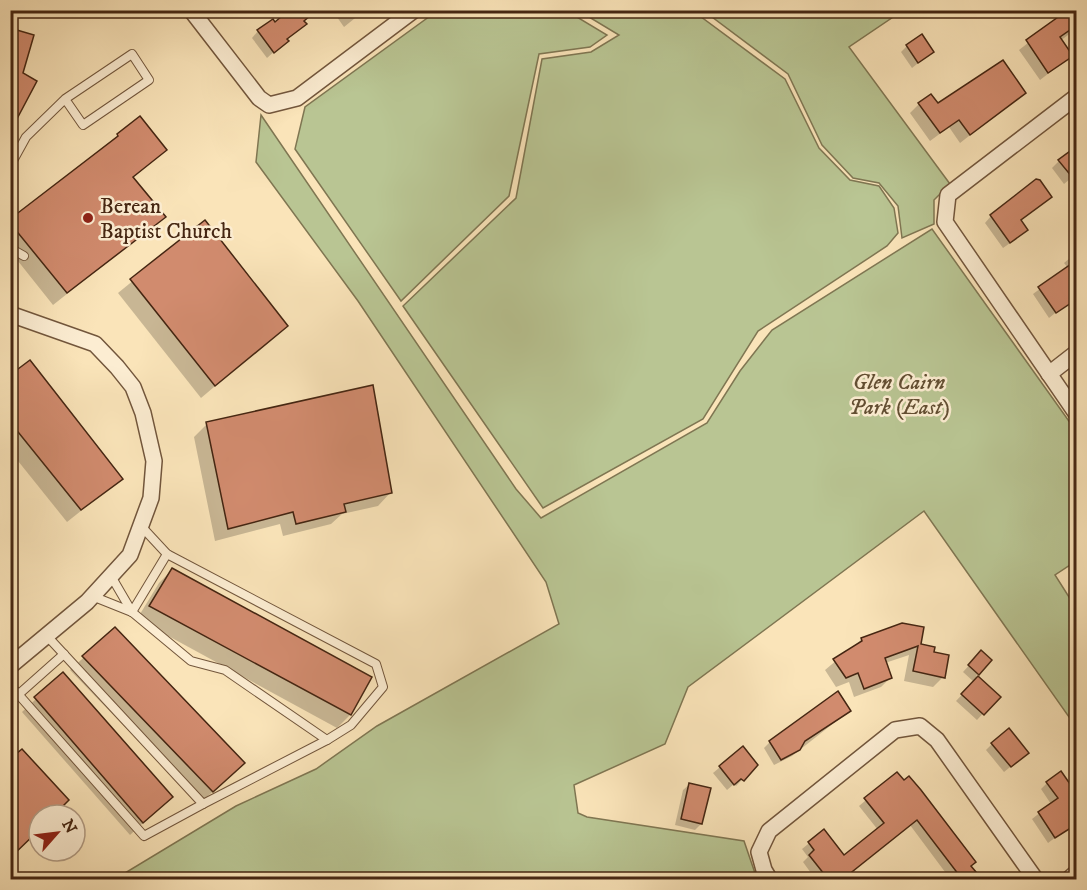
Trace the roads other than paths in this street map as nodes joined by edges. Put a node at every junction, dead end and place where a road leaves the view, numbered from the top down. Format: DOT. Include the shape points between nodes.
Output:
graph roads {
  1 [pos="192,10"];
  2 [pos="414,10"];
  3 [pos="1077,97"];
  4 [pos="64,99"];
  5 [pos="10,166"];
  6 [pos="10,248"];
  7 [pos="24,256"];
  8 [pos="10,314"];
  9 [pos="1077,353"];
  10 [pos="1049,374"];
  11 [pos="1077,413"];
  12 [pos="141,525"];
  13 [pos="167,554"];
  14 [pos="111,576"];
  15 [pos="92,596"];
  16 [pos="132,612"];
  17 [pos="46,636"];
  18 [pos="64,654"];
  19 [pos="10,666"];
  20 [pos="10,685"];
  21 [pos="19,694"];
  22 [pos="327,740"];
  23 [pos="203,804"];
  24 [pos="1077,873"];
  25 [pos="770,879"];
  26 [pos="1036,879"];
  27 [pos="1068,879"];
  1 -- 2 [label="street" via="259,98 269,105 297,98"];
  3 -- 10 [label="street" via="948,195 945,222"];
  4 -- 4 [label="lane" via="132,54 149,80 83,125"];
  4 -- 5 [label="lane" via="26,137"];
  6 -- 7 [label="lane"];
  8 -- 12 [label="street" via="94,344 133,387 154,461 151,498"];
  9 -- 10 [label="street"];
  10 -- 11 [label="street"];
  12 -- 13 [label="lane"];
  12 -- 14 [label="street" via="130,555"];
  13 -- 16 [label="lane"];
  13 -- 22 [label="lane" via="376,664 383,687 351,725"];
  14 -- 15 [label="street"];
  14 -- 16 [label="lane"];
  15 -- 16 [label="lane"];
  15 -- 17 [label="street"];
  16 -- 22 [label="lane" via="191,661 225,670"];
  17 -- 18 [label="lane"];
  17 -- 19 [label="street"];
  18 -- 21 [label="lane"];
  18 -- 23 [label="lane"];
  20 -- 21 [label="lane"];
  21 -- 23 [label="lane" via="144,836"];
  22 -- 23 [label="lane"];
  24 -- 27 [label="street"];
  25 -- 26 [label="street" via="759,852 769,831 895,730 920,726 937,740"];
}
